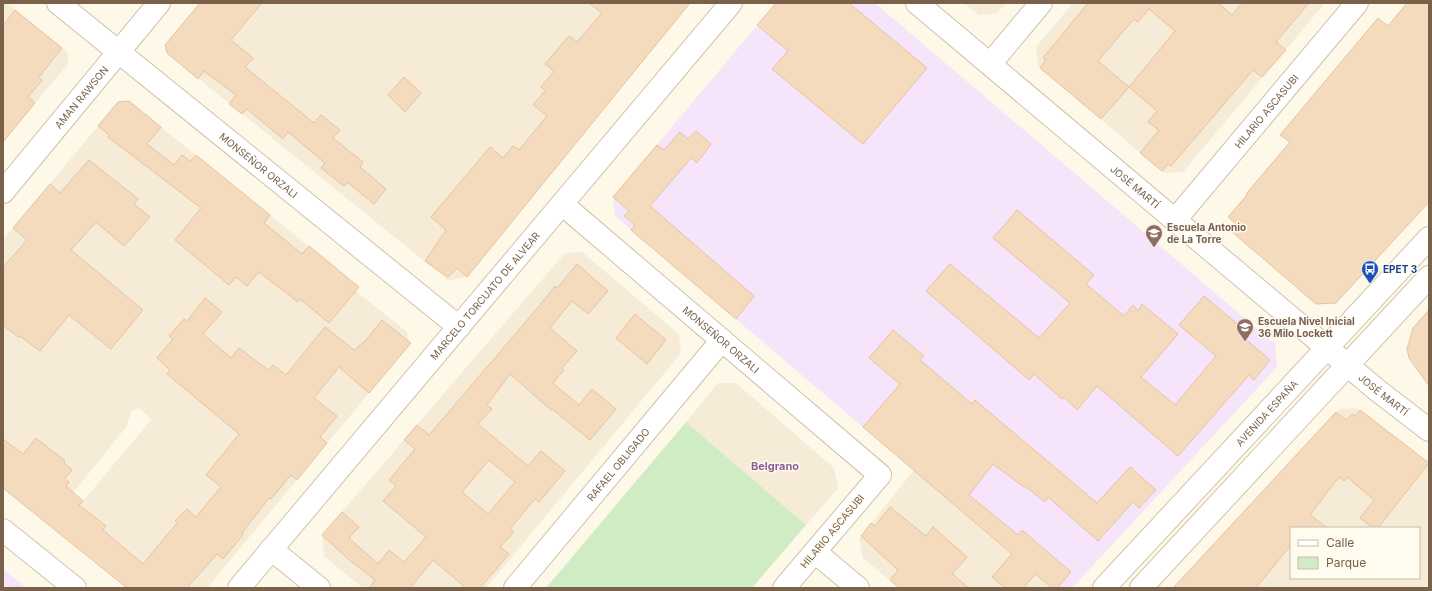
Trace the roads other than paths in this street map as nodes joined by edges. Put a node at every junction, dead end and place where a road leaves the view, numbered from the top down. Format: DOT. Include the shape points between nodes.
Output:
graph roads {
  1 [pos="58,3"];
  2 [pos="159,3"];
  3 [pos="731,3"];
  4 [pos="917,3"];
  5 [pos="1041,3"];
  6 [pos="1357,3"];
  7 [pos="119,52"];
  8 [pos="990,64"];
  9 [pos="3,192"];
  10 [pos="562,204"];
  11 [pos="1175,220"];
  12 [pos="1429,238"];
  13 [pos="1429,276"];
  14 [pos="459,327"];
  15 [pos="722,340"];
  16 [pos="1327,348"];
  17 [pos="1348,365"];
  18 [pos="1429,430"];
  19 [pos="880,475"];
  20 [pos="3,530"];
  21 [pos="271,550"];
  22 [pos="815,552"];
  23 [pos="75,588"];
  24 [pos="239,588"];
  25 [pos="319,588"];
  26 [pos="515,588"];
  27 [pos="784,588"];
  28 [pos="858,588"];
  29 [pos="1104,588"];
  30 [pos="1142,588"];
  1 -- 7 [label="street, MONSEÑOR ORZALI"];
  2 -- 7 [label="street, AMAN RAWSON"];
  3 -- 10 [label="street, MARCELO TORCUATO DE ALVEAR"];
  4 -- 8 [label="street, JOSÉ MARTÍ"];
  5 -- 8 [label="street"];
  6 -- 11 [label="street, HILARIO ASCASUBI"];
  7 -- 9 [label="street, AMAN RAWSON"];
  7 -- 14 [label="street, MONSEÑOR ORZALI"];
  8 -- 11 [label="street, JOSÉ MARTÍ"];
  10 -- 14 [label="street, MARCELO TORCUATO DE ALVEAR"];
  10 -- 15 [label="street, MONSEÑOR ORZALI"];
  11 -- 16 [label="street, JOSÉ MARTÍ"];
  12 -- 16 [label="street, AVENIDA ESPAÑA"];
  13 -- 17 [label="street"];
  14 -- 21 [label="street, MARCELO TORCUATO DE ALVEAR"];
  15 -- 19 [label="street, MONSEÑOR ORZALI"];
  15 -- 26 [label="street, RAFAEL OBLIGADO"];
  16 -- 17 [label="street, JOSÉ MARTÍ"];
  16 -- 29 [label="street, AVENIDA ESPAÑA"];
  17 -- 18 [label="street, JOSÉ MARTÍ"];
  17 -- 30 [label="street"];
  19 -- 22 [label="street, HILARIO ASCASUBI"];
  20 -- 23 [label="street"];
  21 -- 24 [label="street, MARCELO TORCUATO DE ALVEAR"];
  21 -- 25 [label="street"];
  22 -- 27 [label="street, HILARIO ASCASUBI"];
  22 -- 28 [label="street"];
}
